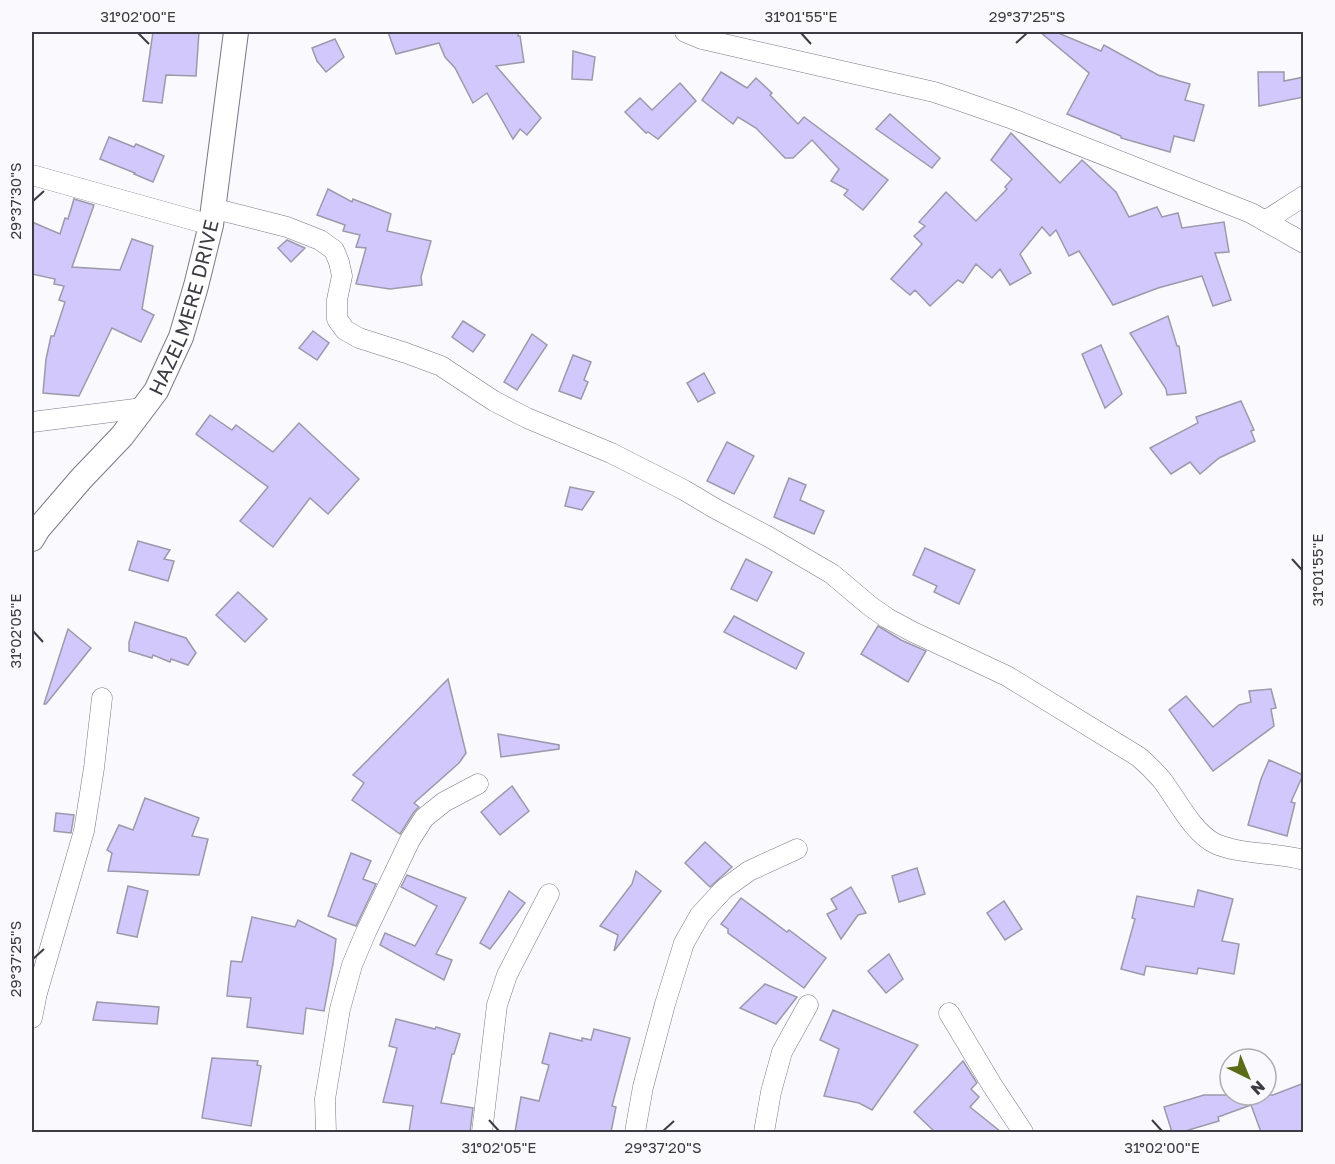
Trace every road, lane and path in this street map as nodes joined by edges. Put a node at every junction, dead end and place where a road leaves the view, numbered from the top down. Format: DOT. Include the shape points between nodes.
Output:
graph roads {
  1 [pos="236,32"];
  2 [pos="685,32"];
  3 [pos="32,175"];
  4 [pos="1304,196"];
  5 [pos="211,216"];
  6 [pos="1265,221"];
  7 [pos="1304,243"];
  8 [pos="143,408"];
  9 [pos="32,422"];
  10 [pos="32,539"];
  11 [pos="102,698"];
  12 [pos="478,784"];
  13 [pos="797,849"];
  14 [pos="1304,860"];
  15 [pos="549,894"];
  16 [pos="808,1005"];
  17 [pos="950,1013"];
  18 [pos="32,1018"];
  19 [pos="326,1132"];
  20 [pos="482,1132"];
  21 [pos="635,1132"];
  22 [pos="764,1132"];
  23 [pos="1023,1132"];
  1 -- 5 [label="street, HAZELMERE DRIVE"];
  2 -- 6 [label="street" via="934,92 1021,122"];
  3 -- 5 [label="street"];
  4 -- 6 [label="street"];
  5 -- 8 [label="street, HAZELMERE DRIVE" via="181,337"];
  5 -- 14 [label="street" via="287,227 320,240 334,250 339,262 342,276 337,319 345,330 441,366 527,418 611,453 684,490 832,574 888,618 1007,676 1139,757 1202,834 1215,843"];
  6 -- 7 [label="street"];
  8 -- 9 [label="street"];
  8 -- 10 [label="street, HAZELMERE DRIVE"];
  11 -- 18 [label="street" via="84,831"];
  12 -- 19 [label="street" via="424,818 366,932 340,1009 325,1098"];
  13 -- 21 [label="street" via="749,871 723,889 700,915 684,943 665,1004"];
  15 -- 20 [label="street" via="507,975 497,1005"];
  16 -- 22 [label="street" via="782,1052"];
  17 -- 23 [label="street"];
}
